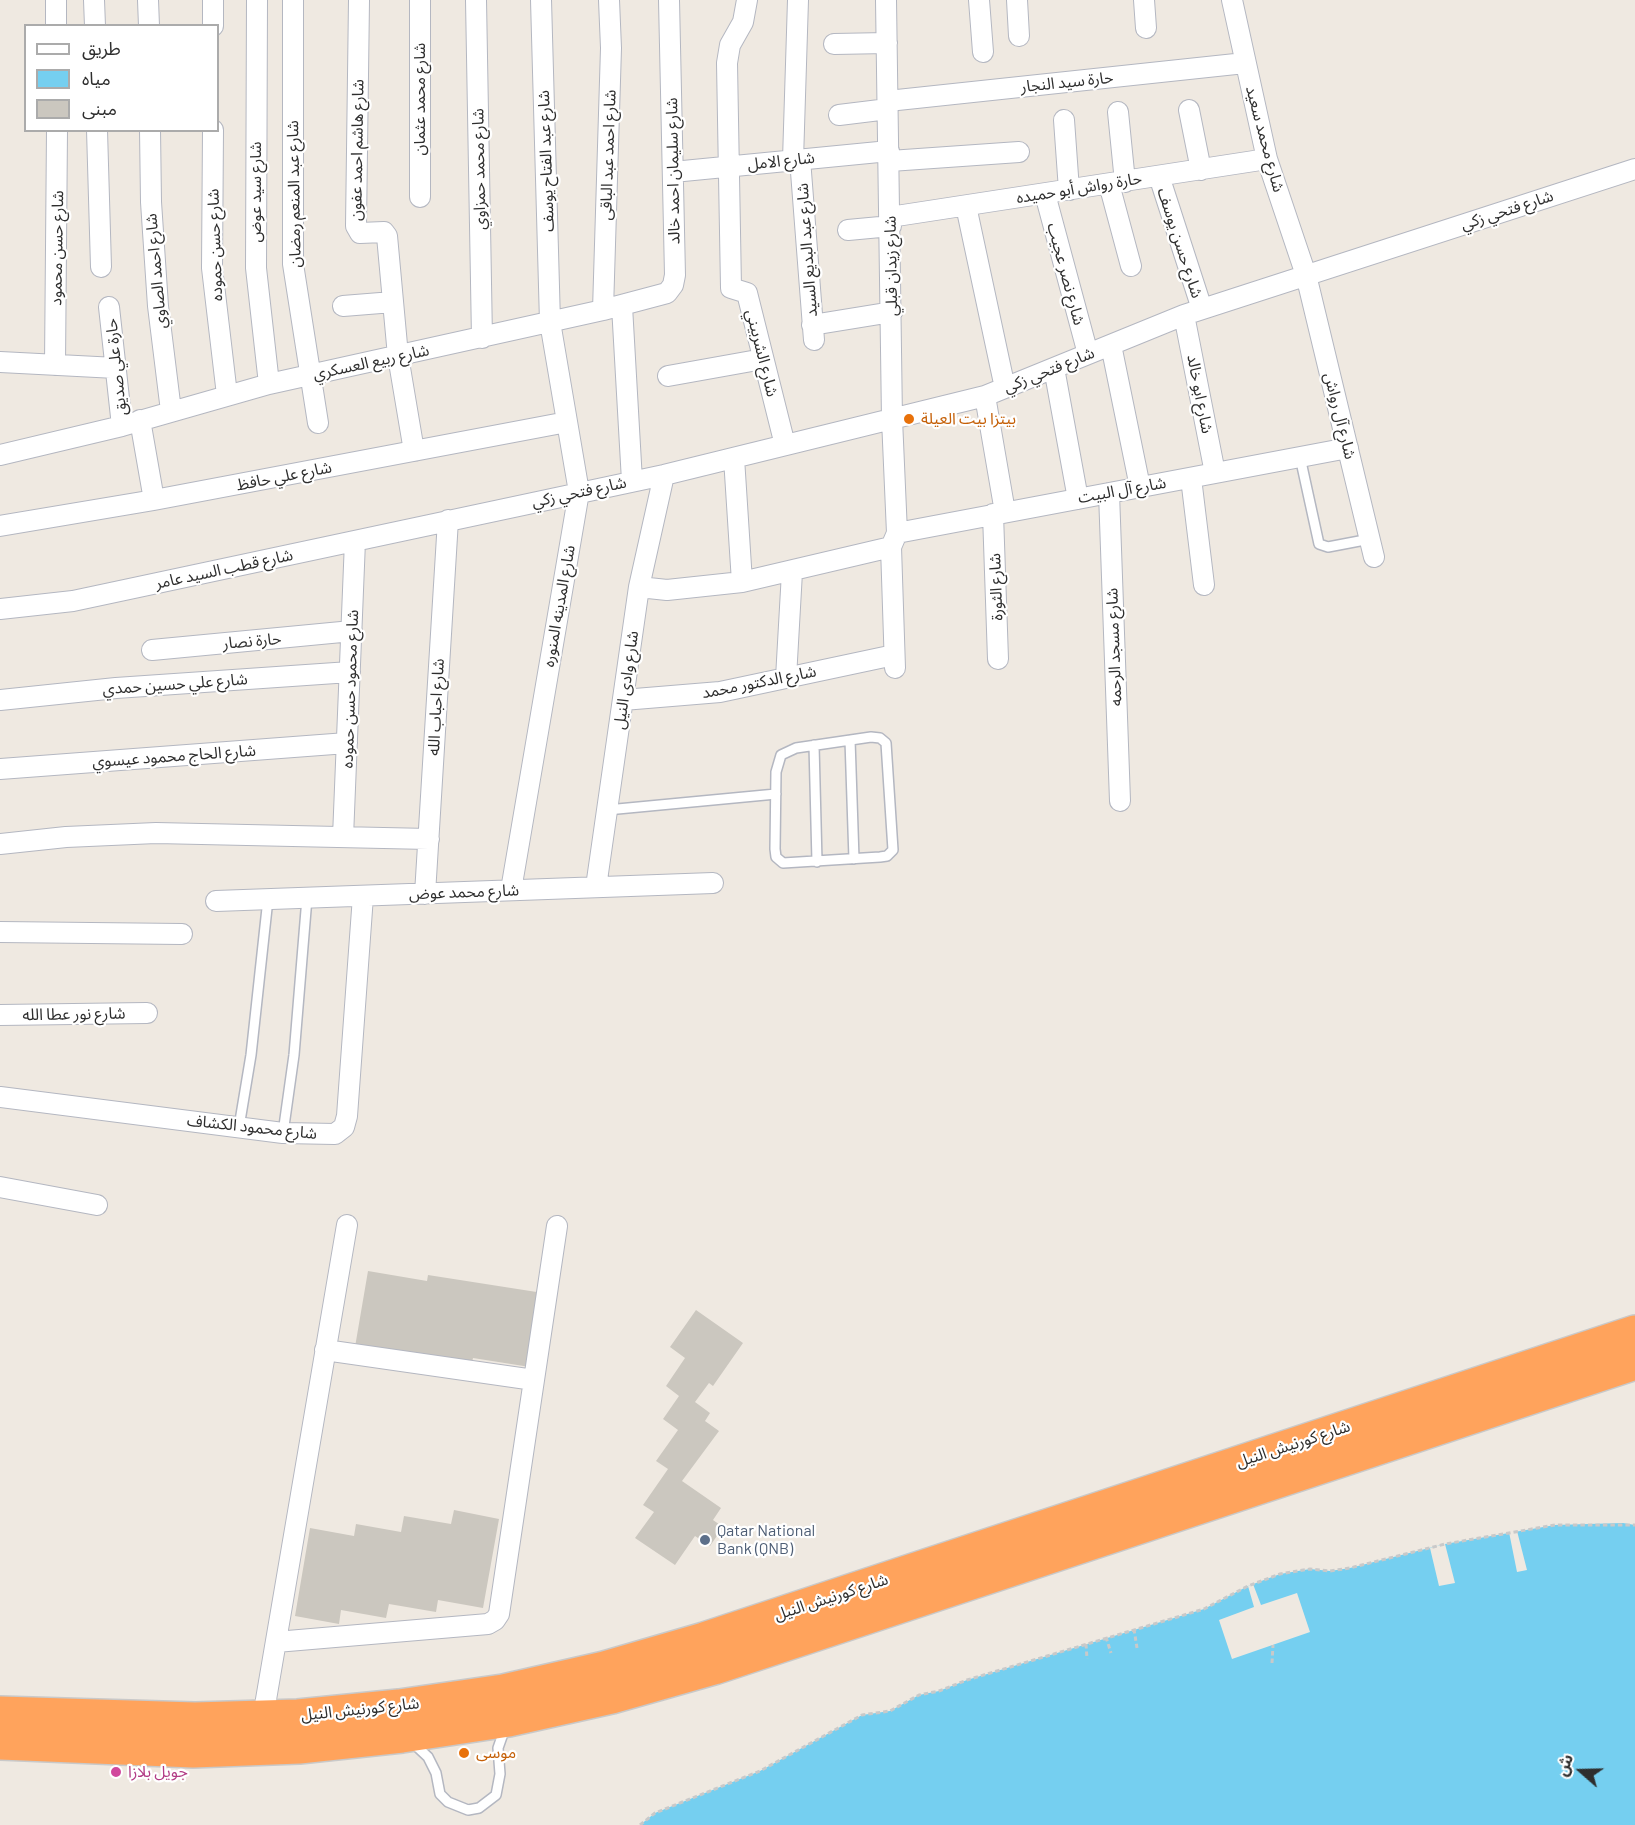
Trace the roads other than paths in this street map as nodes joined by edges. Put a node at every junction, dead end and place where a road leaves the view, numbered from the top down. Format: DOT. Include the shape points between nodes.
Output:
graph roads {
  1 [pos="56,0"];
  2 [pos="94,0"];
  3 [pos="148,0"];
  4 [pos="213,0"];
  5 [pos="257,0"];
  6 [pos="292,0"];
  7 [pos="359,0"];
  8 [pos="420,0"];
  9 [pos="476,0"];
  10 [pos="541,0"];
  11 [pos="609,0"];
  12 [pos="669,0"];
  13 [pos="747,0"];
  14 [pos="798,0"];
  15 [pos="886,0"];
  16 [pos="979,0"];
  17 [pos="1017,0"];
  18 [pos="1144,0"];
  19 [pos="1232,0"];
  20 [pos="56,24"];
  21 [pos="95,24"];
  22 [pos="148,24"];
  23 [pos="213,24"];
  24 [pos="1146,28"];
  25 [pos="1019,36"];
  26 [pos="887,43"];
  27 [pos="834,44"];
  28 [pos="983,52"];
  29 [pos="1245,63"];
  30 [pos="888,105"];
  31 [pos="1189,110"];
  32 [pos="1118,112"];
  33 [pos="839,114"];
  34 [pos="1064,120"];
  35 [pos="57,132"];
  36 [pos="97,132"];
  37 [pos="150,132"];
  38 [pos="213,132"];
  39 [pos="1019,152"];
  40 [pos="889,156"];
  41 [pos="1268,159"];
  42 [pos="797,160"];
  43 [pos="729,166"];
  44 [pos="1635,169"];
  45 [pos="1201,170"];
  46 [pos="673,172"];
  47 [pos="1159,176"];
  48 [pos="1117,183"];
  49 [pos="1069,190"];
  50 [pos="1045,194"];
  51 [pos="420,197"];
  52 [pos="966,206"];
  53 [pos="890,221"];
  54 [pos="848,230"];
  55 [pos="1131,266"];
  56 [pos="100,267"];
  57 [pos="1306,275"];
  58 [pos="393,302"];
  59 [pos="343,306"];
  60 [pos="622,306"];
  61 [pos="110,308"];
  62 [pos="603,310"];
  63 [pos="892,312"];
  64 [pos="1193,312"];
  65 [pos="550,322"];
  66 [pos="482,338"];
  67 [pos="1111,345"];
  68 [pos="1088,354"];
  69 [pos="398,356"];
  70 [pos="763,359"];
  71 [pos="0,362"];
  72 [pos="55,365"];
  73 [pos="116,368"];
  74 [pos="1054,368"];
  75 [pos="310,375"];
  76 [pos="668,376"];
  77 [pos="269,384"];
  78 [pos="1005,388"];
  79 [pos="227,395"];
  80 [pos="985,396"];
  81 [pos="171,411"];
  82 [pos="892,419"];
  83 [pos="567,422"];
  84 [pos="131,423"];
  85 [pos="318,423"];
  86 [pos="785,445"];
  87 [pos="1348,448"];
  88 [pos="414,451"];
  89 [pos="0,455"];
  90 [pos="1300,457"];
  91 [pos="734,458"];
  92 [pos="1215,473"];
  93 [pos="664,475"];
  94 [pos="1191,478"];
  95 [pos="632,481"];
  96 [pos="1140,487"];
  97 [pos="579,492"];
  98 [pos="1109,493"];
  99 [pos="1078,499"];
  100 [pos="154,500"];
  101 [pos="999,513"];
  102 [pos="447,520"];
  103 [pos="0,526"];
  104 [pos="355,540"];
  105 [pos="894,540"];
  106 [pos="1372,548"];
  107 [pos="792,572"];
  108 [pos="742,582"];
  109 [pos="1204,585"];
  110 [pos="639,587"];
  111 [pos="0,609"];
  112 [pos="352,631"];
  113 [pos="152,650"];
  114 [pos="999,659"];
  115 [pos="895,661"];
  116 [pos="350,672"];
  117 [pos="786,678"];
  118 [pos="0,700"];
  119 [pos="623,700"];
  120 [pos="850,740"];
  121 [pos="347,743"];
  122 [pos="814,745"];
  123 [pos="0,769"];
  124 [pos="776,794"];
  125 [pos="1120,801"];
  126 [pos="607,810"];
  127 [pos="344,837"];
  128 [pos="429,839"];
  129 [pos="0,844"];
  130 [pos="854,859"];
  131 [pos="817,862"];
  132 [pos="713,883"];
  133 [pos="596,887"];
  134 [pos="511,890"];
  135 [pos="425,894"];
  136 [pos="363,896"];
  137 [pos="307,898"];
  138 [pos="268,899"];
  139 [pos="216,901"];
  140 [pos="0,932"];
  141 [pos="182,934"];
  142 [pos="147,1013"];
  143 [pos="0,1015"];
  144 [pos="0,1097"];
  145 [pos="239,1127"];
  146 [pos="283,1132"];
  147 [pos="0,1187"];
  148 [pos="97,1205"];
  149 [pos="347,1225"];
  150 [pos="557,1226"];
  151 [pos="1635,1332"];
  152 [pos="325,1350"];
  153 [pos="1635,1363"];
  154 [pos="534,1380"];
  155 [pos="276,1641"];
  156 [pos="0,1713"];
  157 [pos="263,1718"];
  158 [pos="509,1720"];
  159 [pos="402,1736"];
  160 [pos="0,1743"];
  1 -- 20 [label="street"];
  2 -- 21 [label="street"];
  3 -- 22 [label="street"];
  4 -- 23 [label="street"];
  5 -- 77 [label="street, شارع سيد عوض" via="256,268"];
  6 -- 75 [label="street, شارع عبد المنعم رمضان" via="293,264"];
  7 -- 58 [label="street, شارع هاشم احمد عفون" via="356,226 360,233 386,233"];
  8 -- 51 [label="street, شارع محمد عثمان"];
  9 -- 66 [label="street, شارع محمد حمزاوي"];
  10 -- 65 [label="street, شارع عبد الفتاح يوسف"];
  11 -- 62 [label="street, شارع احمد عبد الباقى"];
  12 -- 46 [label="street, شارع سليمان احمد خالد"];
  13 -- 43 [label="street" via="743,22 727,54"];
  14 -- 42 [label="street, شارع عبد البديع السيد"];
  15 -- 26 [label="street, شارع زيدان قبلي"];
  16 -- 28 [label="street"];
  17 -- 25 [label="street"];
  18 -- 24 [label="street"];
  19 -- 29 [label="street, شارع محمد سعيد"];
  26 -- 27 [label="street"];
  26 -- 30 [label="street, شارع زيدان قبلي"];
  29 -- 30 [label="street, حارة سيد النجار"];
  29 -- 41 [label="street, شارع محمد سعيد"];
  30 -- 33 [label="street, حارة سيد النجار"];
  30 -- 40 [label="street, شارع زيدان قبلي"];
  31 -- 45 [label="street"];
  32 -- 48 [label="street"];
  34 -- 49 [label="street"];
  35 -- 72 [label="street, شارع حسن محمود"];
  36 -- 56 [label="street"];
  37 -- 81 [label="street, شارع احمد الصاوي" via="158,306"];
  38 -- 79 [label="street, شارع حسن حموده" via="212,268"];
  39 -- 40 [label="street, شارع الامل"];
  40 -- 42 [label="street, شارع الامل"];
  40 -- 53 [label="street, شارع زيدان قبلي"];
  41 -- 45 [label="street, حارة رواش أبو حميده"];
  41 -- 57 [label="street, شارع محمد سعيد"];
  42 -- 43 [label="street, شارع الامل"];
  42 -- 63 [label="street, شارع عبد البديع السيد" via="813,333"];
  43 -- 46 [label="street, شارع الامل"];
  43 -- 70 [label="street, شارع الشربيني" via="731,288 746,291"];
  44 -- 57 [label="street, شارع فتحي زكي"];
  45 -- 47 [label="street, حارة رواش أبو حميده"];
  46 -- 60 [label="street, شارع سليمان احمد خالد" via="673,285 667,293"];
  47 -- 48 [label="street, حارة رواش أبو حميده"];
  47 -- 64 [label="street, شارع حسن يوسف"];
  48 -- 49 [label="street, حارة رواش أبو حميده"];
  48 -- 55 [label="street"];
  49 -- 50 [label="street, حارة رواش أبو حميده"];
  50 -- 52 [label="street, حارة رواش أبو حميده"];
  50 -- 68 [label="street, شارع نصر عجيب"];
  52 -- 53 [label="street, حارة رواش أبو حميده"];
  52 -- 78 [label="street"];
  53 -- 54 [label="street, حارة رواش أبو حميده"];
  53 -- 63 [label="street, شارع زيدان قبلي"];
  57 -- 64 [label="street, شارع فتحي زكي"];
  57 -- 87 [label="street, شارع آل رواش"];
  58 -- 59 [label="street"];
  58 -- 69 [label="street, شارع هاشم احمد عفون"];
  60 -- 62 [label="street, شارع ربيع العسكري"];
  60 -- 95 [label="street"];
  61 -- 73 [label="street, حارة علي صديق"];
  62 -- 65 [label="street, شارع ربيع العسكري"];
  63 -- 82 [label="street, شارع زيدان قبلي"];
  64 -- 67 [label="street, شارع فتحي زكي"];
  64 -- 92 [label="street, شارع ابو خالد"];
  65 -- 66 [label="street, شارع ربيع العسكري"];
  65 -- 83 [label="street, شارع المدينه المنوره"];
  66 -- 69 [label="street, شارع ربيع العسكري"];
  67 -- 68 [label="street, شارع فتحي زكي"];
  67 -- 96 [label="street"];
  68 -- 74 [label="street, شارع فتحي زكي"];
  69 -- 75 [label="street, شارع ربيع العسكري"];
  69 -- 88 [label="street, شارع هاشم احمد عفون"];
  70 -- 76 [label="street"];
  70 -- 86 [label="street, شارع الشربيني"];
  71 -- 72 [label="street"];
  72 -- 73 [label="street"];
  73 -- 84 [label="street, حارة علي صديق"];
  74 -- 78 [label="street, شارع فتحي زكي"];
  74 -- 99 [label="street"];
  75 -- 77 [label="street, شارع ربيع العسكري"];
  75 -- 85 [label="street, شارع عبد المنعم رمضان"];
  77 -- 79 [label="street, شارع ربيع العسكري"];
  78 -- 80 [label="street, شارع فتحي زكي"];
  79 -- 81 [label="street, شارع ربيع العسكري"];
  80 -- 82 [label="street, شارع فتحي زكي"];
  80 -- 101 [label="street, شارع الثورة"];
  81 -- 84 [label="street, شارع ربيع العسكري"];
  82 -- 86 [label="street, شارع فتحي زكي"];
  82 -- 105 [label="street, شارع زيدان قبلي"];
  83 -- 88 [label="street, شارع علي حافظ"];
  83 -- 97 [label="street, شارع المدينه المنوره"];
  84 -- 89 [label="street, شارع ربيع العسكري"];
  84 -- 100 [label="street, حارة علي صديق"];
  86 -- 91 [label="street, شارع فتحي زكي"];
  87 -- 90 [label="street, شارع آل البيت"];
  87 -- 106 [label="street, شارع آل رواش"];
  88 -- 100 [label="street, شارع علي حافظ"];
  90 -- 92 [label="street, شارع آل البيت"];
  90 -- 106 [label="lane" via="1319,544 1328,548"];
  91 -- 93 [label="street, شارع فتحي زكي"];
  91 -- 108 [label="street"];
  92 -- 94 [label="street, شارع آل البيت"];
  93 -- 95 [label="street, شارع فتحي زكي"];
  93 -- 110 [label="street, شارع وادى النيل"];
  94 -- 96 [label="street, شارع آل البيت"];
  94 -- 109 [label="street"];
  95 -- 97 [label="street, شارع فتحي زكي"];
  96 -- 98 [label="street, شارع آل البيت"];
  97 -- 102 [label="street, شارع فتحي زكي"];
  97 -- 134 [label="street, شارع المدينه المنوره"];
  98 -- 99 [label="street, شارع آل البيت"];
  98 -- 125 [label="street, شارع مسجد الرحمه"];
  99 -- 101 [label="street, شارع آل البيت"];
  100 -- 103 [label="street, شارع علي حافظ"];
  101 -- 105 [label="street, شارع آل البيت"];
  101 -- 114 [label="street, شارع الثورة"];
  102 -- 104 [label="street, شارع قطب السيد عامر"];
  102 -- 128 [label="street, شارع احباب الله"];
  104 -- 111 [label="street, شارع قطب السيد عامر" via="74,601"];
  104 -- 112 [label="street, شارع محمود حسن حموده"];
  105 -- 107 [label="street, شارع آل البيت"];
  105 -- 115 [label="street, شارع زيدان قبلي"];
  107 -- 108 [label="street, شارع آل البيت"];
  107 -- 117 [label="street"];
  108 -- 110 [label="street, شارع آل البيت" via="668,590"];
  110 -- 119 [label="street, شارع وادى النيل"];
  112 -- 113 [label="street, حارة نصار"];
  112 -- 116 [label="street, شارع محمود حسن حموده"];
  115 -- 117 [label="street, شارع الدكتور محمد"];
  116 -- 118 [label="street, شارع علي حسين حمدي"];
  116 -- 121 [label="street, شارع محمود حسن حموده"];
  117 -- 119 [label="street, شارع الدكتور محمد" via="720,692"];
  119 -- 126 [label="street, شارع وادى النيل"];
  120 -- 122 [label="lane"];
  120 -- 130 [label="lane"];
  120 -- 130 [label="lane" via="880,738 886,743 892,850 887,856"];
  121 -- 123 [label="street, شارع الحاج محمود عيسوي"];
  121 -- 127 [label="street, شارع محمود حسن حموده"];
  122 -- 124 [label="lane" via="781,755"];
  122 -- 131 [label="lane"];
  124 -- 126 [label="lane"];
  124 -- 131 [label="lane" via="776,857 783,863"];
  126 -- 133 [label="street, شارع وادى النيل"];
  127 -- 128 [label="street"];
  127 -- 129 [label="street" via="111,833"];
  128 -- 135 [label="street, شارع احباب الله"];
  130 -- 131 [label="lane"];
  132 -- 133 [label="street, شارع محمد عوض"];
  133 -- 134 [label="street, شارع محمد عوض"];
  134 -- 135 [label="street, شارع محمد عوض"];
  135 -- 136 [label="street, شارع محمد عوض"];
  136 -- 137 [label="street, شارع محمد عوض"];
  136 -- 146 [label="street, شارع محمود الكشاف" via="344,1127 335,1134 324,1135"];
  137 -- 138 [label="street, شارع محمد عوض"];
  137 -- 146 [label="lane" via="294,1055"];
  138 -- 139 [label="street, شارع محمد عوض"];
  138 -- 145 [label="lane" via="253,1045"];
  140 -- 141 [label="street"];
  142 -- 143 [label="street, شارع نور عطا الله"];
  144 -- 145 [label="street, شارع محمود الكشاف"];
  145 -- 146 [label="street, شارع محمود الكشاف"];
  147 -- 148 [label="street"];
  149 -- 152 [label="street"];
  150 -- 154 [label="street"];
  151 -- 157 [label="highway, شارع كورنيش النيل" via="715,1636 604,1668 503,1691"];
  152 -- 154 [label="street"];
  152 -- 155 [label="street"];
  153 -- 158 [label="highway, شارع كورنيش النيل" via="714,1668 612,1697"];
  154 -- 155 [label="street" via="495,1620 488,1624"];
  155 -- 157 [label="street"];
  156 -- 157 [label="highway, شارع كورنيش النيل"];
  158 -- 159 [label="highway, شارع كورنيش النيل"];
  158 -- 159 [label="lane" via="498,1748 500,1774 496,1795 489,1803 468,1810 448,1802 441,1794 428,1757"];
  159 -- 160 [label="highway, شارع كورنيش النيل" via="299,1747 193,1750"];
}
